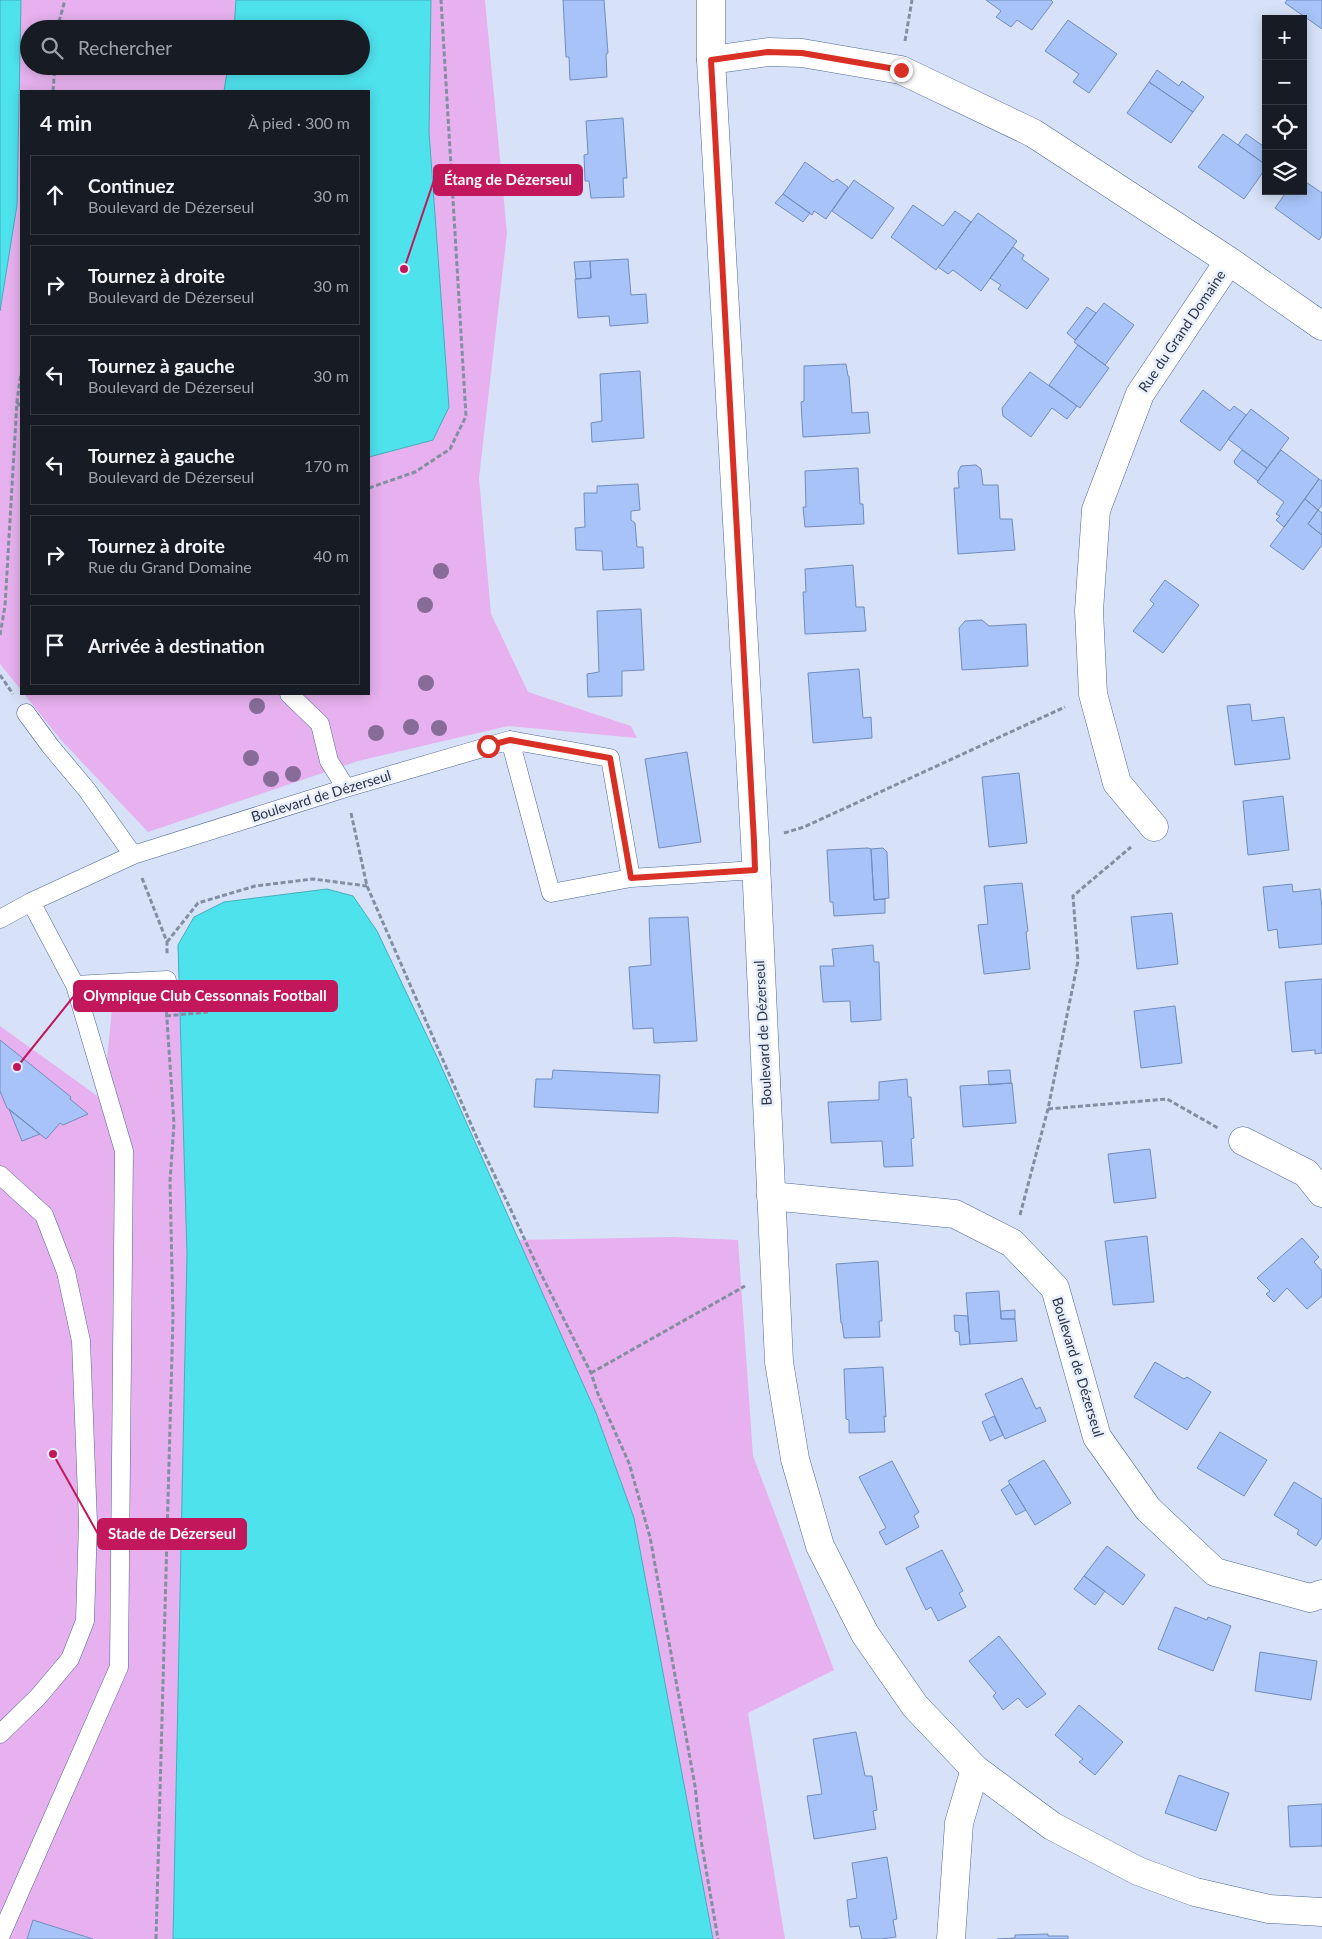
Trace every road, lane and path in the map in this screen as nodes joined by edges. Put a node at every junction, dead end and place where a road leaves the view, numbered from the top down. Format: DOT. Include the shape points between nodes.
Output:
graph roads {
  1 [pos="64,0"];
  2 [pos="442,0"];
  3 [pos="711,0"];
  4 [pos="912,0"];
  5 [pos="59,20"];
  6 [pos="711,60"];
  7 [pos="901,70"];
  8 [pos="54,75"];
  9 [pos="53,90"];
  10 [pos="1229,261"];
  11 [pos="1322,326"];
  12 [pos="20,379"];
  13 [pos="16,401"];
  14 [pos="20,406"];
  15 [pos="370,488"];
  16 [pos="0,635"];
  17 [pos="1093,694"];
  18 [pos="290,695"];
  19 [pos="26,713"];
  20 [pos="510,740"];
  21 [pos="346,788"];
  22 [pos="1154,827"];
  23 [pos="754,841"];
  24 [pos="133,855"];
  25 [pos="755,870"];
  26 [pos="631,878"];
  27 [pos="367,886"];
  28 [pos="31,902"];
  29 [pos="0,919"];
  30 [pos="167,942"];
  31 [pos="167,980"];
  32 [pos="75,986"];
  33 [pos="208,1012"];
  34 [pos="166,1016"];
  35 [pos="1048,1109"];
  36 [pos="1243,1141"];
  37 [pos="0,1175"];
  38 [pos="1322,1193"];
  39 [pos="771,1196"];
  40 [pos="1012,1243"];
  41 [pos="776,1269"];
  42 [pos="591,1373"];
  43 [pos="1322,1594"];
  44 [pos="0,1734"];
  45 [pos="975,1769"];
  46 [pos="1322,1912"];
  47 [pos="0,1937"];
  48 [pos="156,1939"];
  49 [pos="718,1939"];
  50 [pos="951,1939"];
  1 -- 5 [label="path"];
  2 -- 15 [label="path" via="466,416 450,449 415,472"];
  3 -- 6 [label="street, Boulevard de Dézerseul"];
  4 -- 7 [label="path"];
  6 -- 7 [label="street, Rue du Grand Domaine" via="768,52 802,53"];
  6 -- 23 [label="street, Boulevard de Dézerseul"];
  7 -- 10 [label="street, Rue du Grand Domaine" via="1033,133"];
  8 -- 9 [label="path"];
  10 -- 11 [label="street, Rue du Grand Domaine"];
  10 -- 17 [label="street, Rue du Grand Domaine" via="1140,394 1096,510 1089,611"];
  12 -- 13 [label="path"];
  13 -- 14 [label="path"];
  13 -- 16 [label="path" via="5,606"];
  17 -- 22 [label="street, Rue du Grand Domaine" via="1117,783"];
  17 -- 23 [label="path" via="804,827"];
  18 -- 21 [label="lane" via="320,724 329,761"];
  19 -- 24 [label="lane"];
  20 -- 21 [label="lane, Boulevard de Dézerseul"];
  20 -- 26 [label="lane, Boulevard de Dézerseul" via="610,758"];
  20 -- 26 [label="lane" via="551,893"];
  21 -- 24 [label="lane, Boulevard de Dézerseul"];
  21 -- 27 [label="path"];
  22 -- 35 [label="path" via="1073,896 1078,961"];
  23 -- 25 [label="street, Boulevard de Dézerseul"];
  24 -- 28 [label="lane, Boulevard de Dézerseul"];
  24 -- 30 [label="path"];
  25 -- 26 [label="lane"];
  25 -- 39 [label="street, Boulevard de Dézerseul"];
  27 -- 30 [label="path" via="313,879 255,886 198,903"];
  27 -- 42 [label="path" via="477,1138"];
  28 -- 29 [label="lane, Boulevard de Dézerseul"];
  28 -- 32 [label="lane"];
  30 -- 31 [label="path"];
  31 -- 32 [label="lane"];
  31 -- 34 [label="path"];
  32 -- 47 [label="lane" via="124,1151 119,1666"];
  33 -- 34 [label="path"];
  34 -- 48 [label="path" via="174,1124 170,1181 173,1317"];
  35 -- 36 [label="path" via="1167,1099"];
  35 -- 40 [label="path"];
  36 -- 38 [label="street" via="1306,1173"];
  37 -- 44 [label="lane" via="44,1215 66,1272 81,1341 88,1522 85,1621 70,1659 38,1697"];
  39 -- 40 [label="street, Boulevard de Dézerseul" via="955,1214"];
  39 -- 41 [label="street, Boulevard de Dézerseul"];
  40 -- 43 [label="street, Boulevard de Dézerseul" via="1055,1288 1097,1437 1148,1509 1215,1572 1310,1598"];
  41 -- 42 [label="path"];
  41 -- 45 [label="street, Boulevard de Dézerseul" via="782,1381 795,1459 820,1546 865,1634 915,1706"];
  42 -- 49 [label="path" via="629,1463 650,1537 695,1786"];
  45 -- 46 [label="street, Boulevard de Dézerseul" via="1052,1826 1138,1871 1195,1892 1269,1909"];
  45 -- 50 [label="street" via="960,1823"];
}
